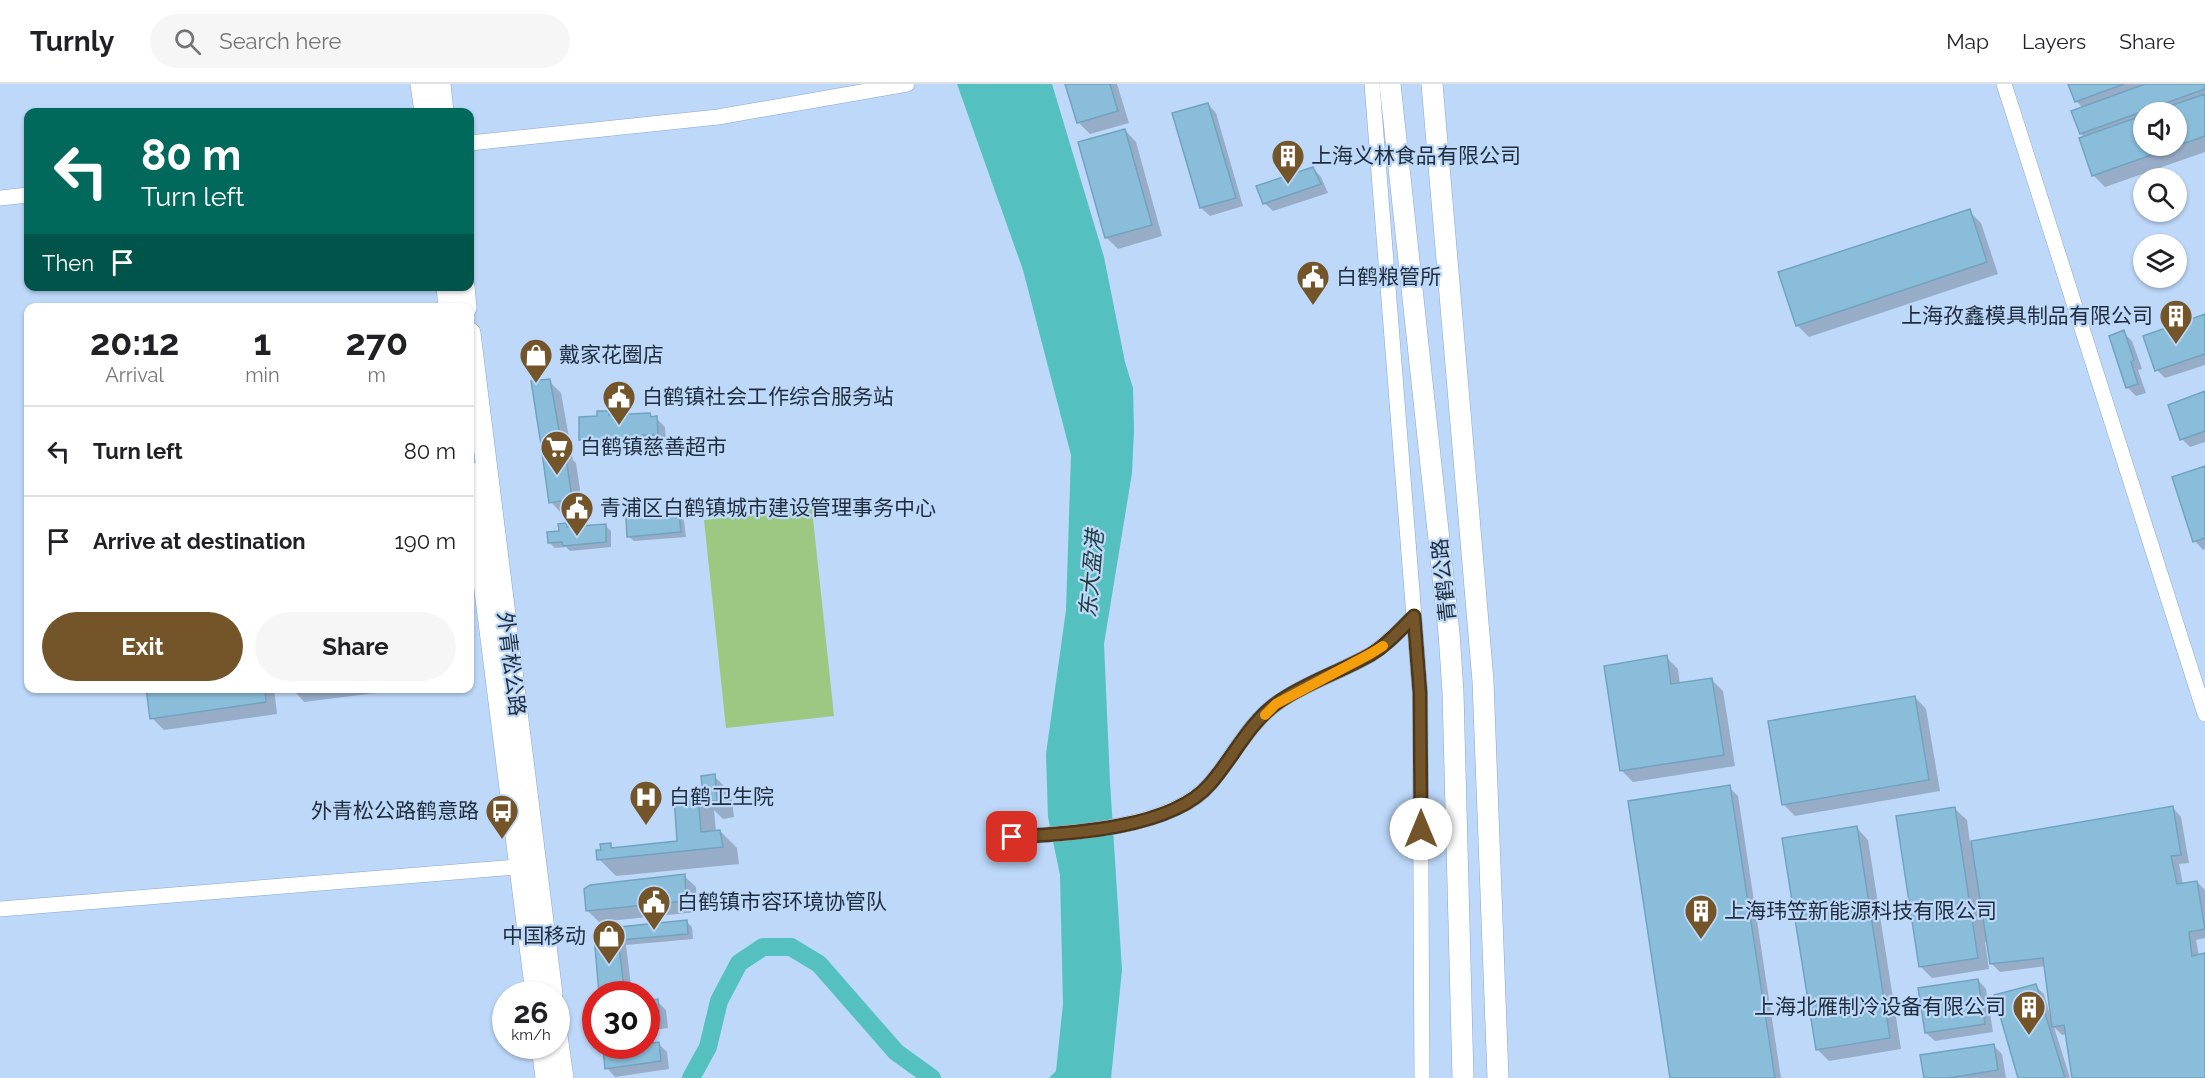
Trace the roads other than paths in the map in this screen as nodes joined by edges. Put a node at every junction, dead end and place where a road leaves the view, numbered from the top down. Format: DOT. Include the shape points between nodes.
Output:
graph roads {
  1 [pos="421,84"];
  2 [pos="440,84"];
  3 [pos="907,84"];
  4 [pos="1372,84"];
  5 [pos="1390,84"];
  6 [pos="1432,84"];
  7 [pos="2004,84"];
  8 [pos="424,108"];
  9 [pos="443,108"];
  10 [pos="474,143"];
  11 [pos="24,195"];
  12 [pos="0,198"];
  13 [pos="474,370"];
  14 [pos="474,498"];
  15 [pos="1414,616"];
  16 [pos="2205,714"];
  17 [pos="1012,837"];
  18 [pos="528,866"];
  19 [pos="0,909"];
  20 [pos="535,981"];
  21 [pos="550,981"];
  22 [pos="544,1059"];
  23 [pos="560,1059"];
  24 [pos="546,1078"];
  25 [pos="563,1078"];
  26 [pos="1422,1078"];
  27 [pos="1463,1078"];
  28 [pos="1498,1078"];
  1 -- 8 [label="main road"];
  2 -- 9 [label="main road"];
  3 -- 10 [label="street" via="718,117"];
  4 -- 15 [label="street"];
  5 -- 27 [label="main road, 青鹤公路" via="1449,633"];
  6 -- 28 [label="main road, 青鹤公路" via="1484,681"];
  7 -- 16 [label="street"];
  11 -- 12 [label="street"];
  13 -- 18 [label="main road, 外青松公路"];
  14 -- 18 [label="main road, 外青松公路"];
  15 -- 17 [label="street" via="1389,642 1276,704 1194,800 1127,824"];
  15 -- 26 [label="street" via="1420,693"];
  18 -- 19 [label="street"];
  18 -- 20 [label="main road, 外青松公路"];
  18 -- 21 [label="main road, 外青松公路"];
  22 -- 24 [label="main road"];
  23 -- 25 [label="main road"];
}
